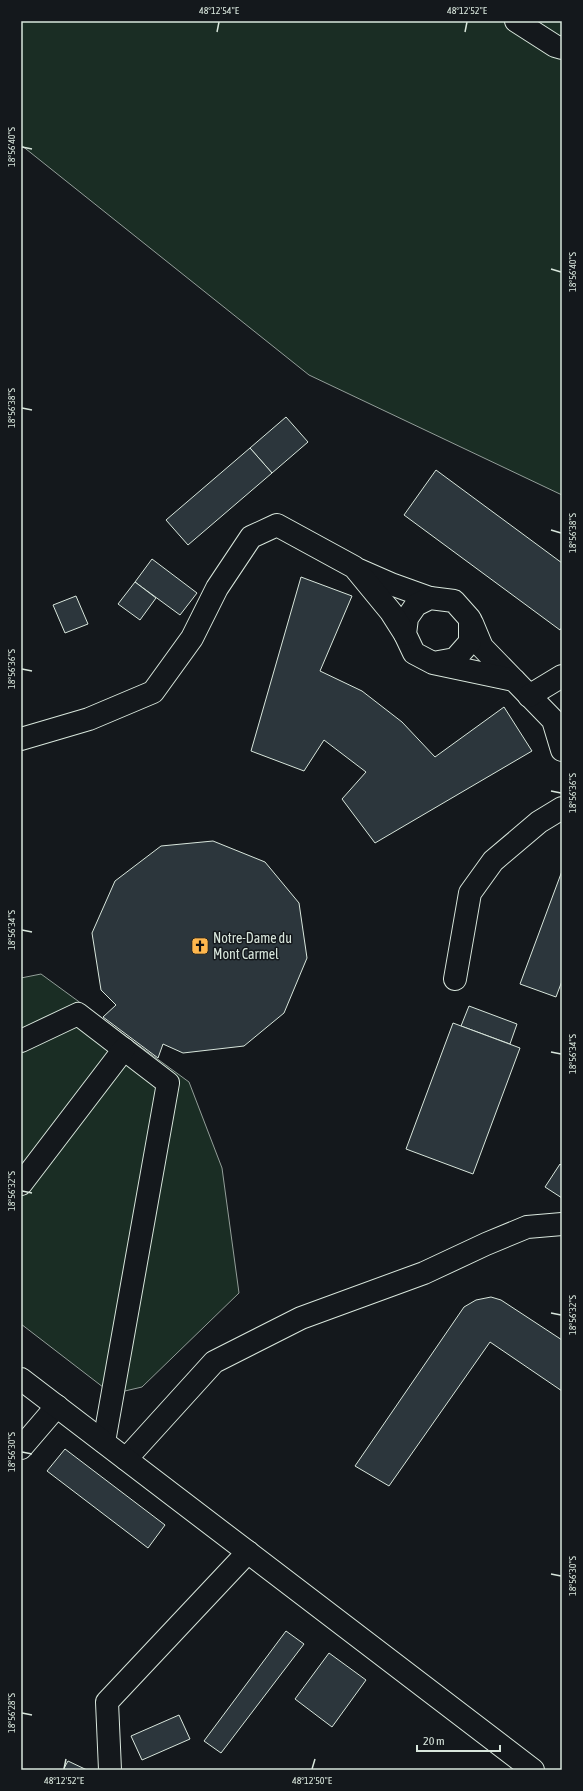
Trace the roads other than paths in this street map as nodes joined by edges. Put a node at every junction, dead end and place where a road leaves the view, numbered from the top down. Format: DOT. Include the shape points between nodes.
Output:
graph roads {
  1 [pos="516,21"];
  2 [pos="562,48"];
  3 [pos="354,567"];
  4 [pos="430,598"];
  5 [pos="470,619"];
  6 [pos="405,634"];
  7 [pos="433,663"];
  8 [pos="562,676"];
  9 [pos="514,680"];
  10 [pos="529,696"];
  11 [pos="557,725"];
  12 [pos="21,739"];
  13 [pos="562,750"];
  14 [pos="562,808"];
  15 [pos="455,979"];
  16 [pos="21,1041"];
  17 [pos="124,1049"];
  18 [pos="21,1184"];
  19 [pos="562,1224"];
  20 [pos="21,1378"];
  21 [pos="56,1406"];
  22 [pos="104,1442"];
  23 [pos="21,1448"];
  24 [pos="126,1459"];
  25 [pos="248,1552"];
  26 [pos="110,1770"];
  27 [pos="533,1770"];
  1 -- 2 [label="street"];
  3 -- 4 [label="street"];
  3 -- 6 [label="street" via="391,612"];
  3 -- 12 [label="street" via="277,525 251,537 218,588 192,638 153,692 89,719"];
  4 -- 5 [label="street" via="454,601"];
  4 -- 6 [label="street" via="416,605 407,618"];
  5 -- 7 [label="street" via="470,642 455,659"];
  5 -- 9 [label="street" via="482,647"];
  6 -- 7 [label="street" via="414,653"];
  7 -- 9 [label="street"];
  8 -- 10 [label="street"];
  9 -- 10 [label="street"];
  10 -- 11 [label="street"];
  11 -- 13 [label="street"];
  14 -- 15 [label="street" via="539,822 493,861 470,893"];
  16 -- 17 [label="street" via="78,1014"];
  17 -- 18 [label="street"];
  17 -- 22 [label="street" via="168,1083"];
  19 -- 24 [label="street" via="527,1227 424,1273 301,1318 214,1362"];
  20 -- 21 [label="street"];
  21 -- 22 [label="street"];
  21 -- 23 [label="street"];
  22 -- 24 [label="street"];
  24 -- 25 [label="street"];
  25 -- 26 [label="street" via="107,1702"];
  25 -- 27 [label="street"];
}
